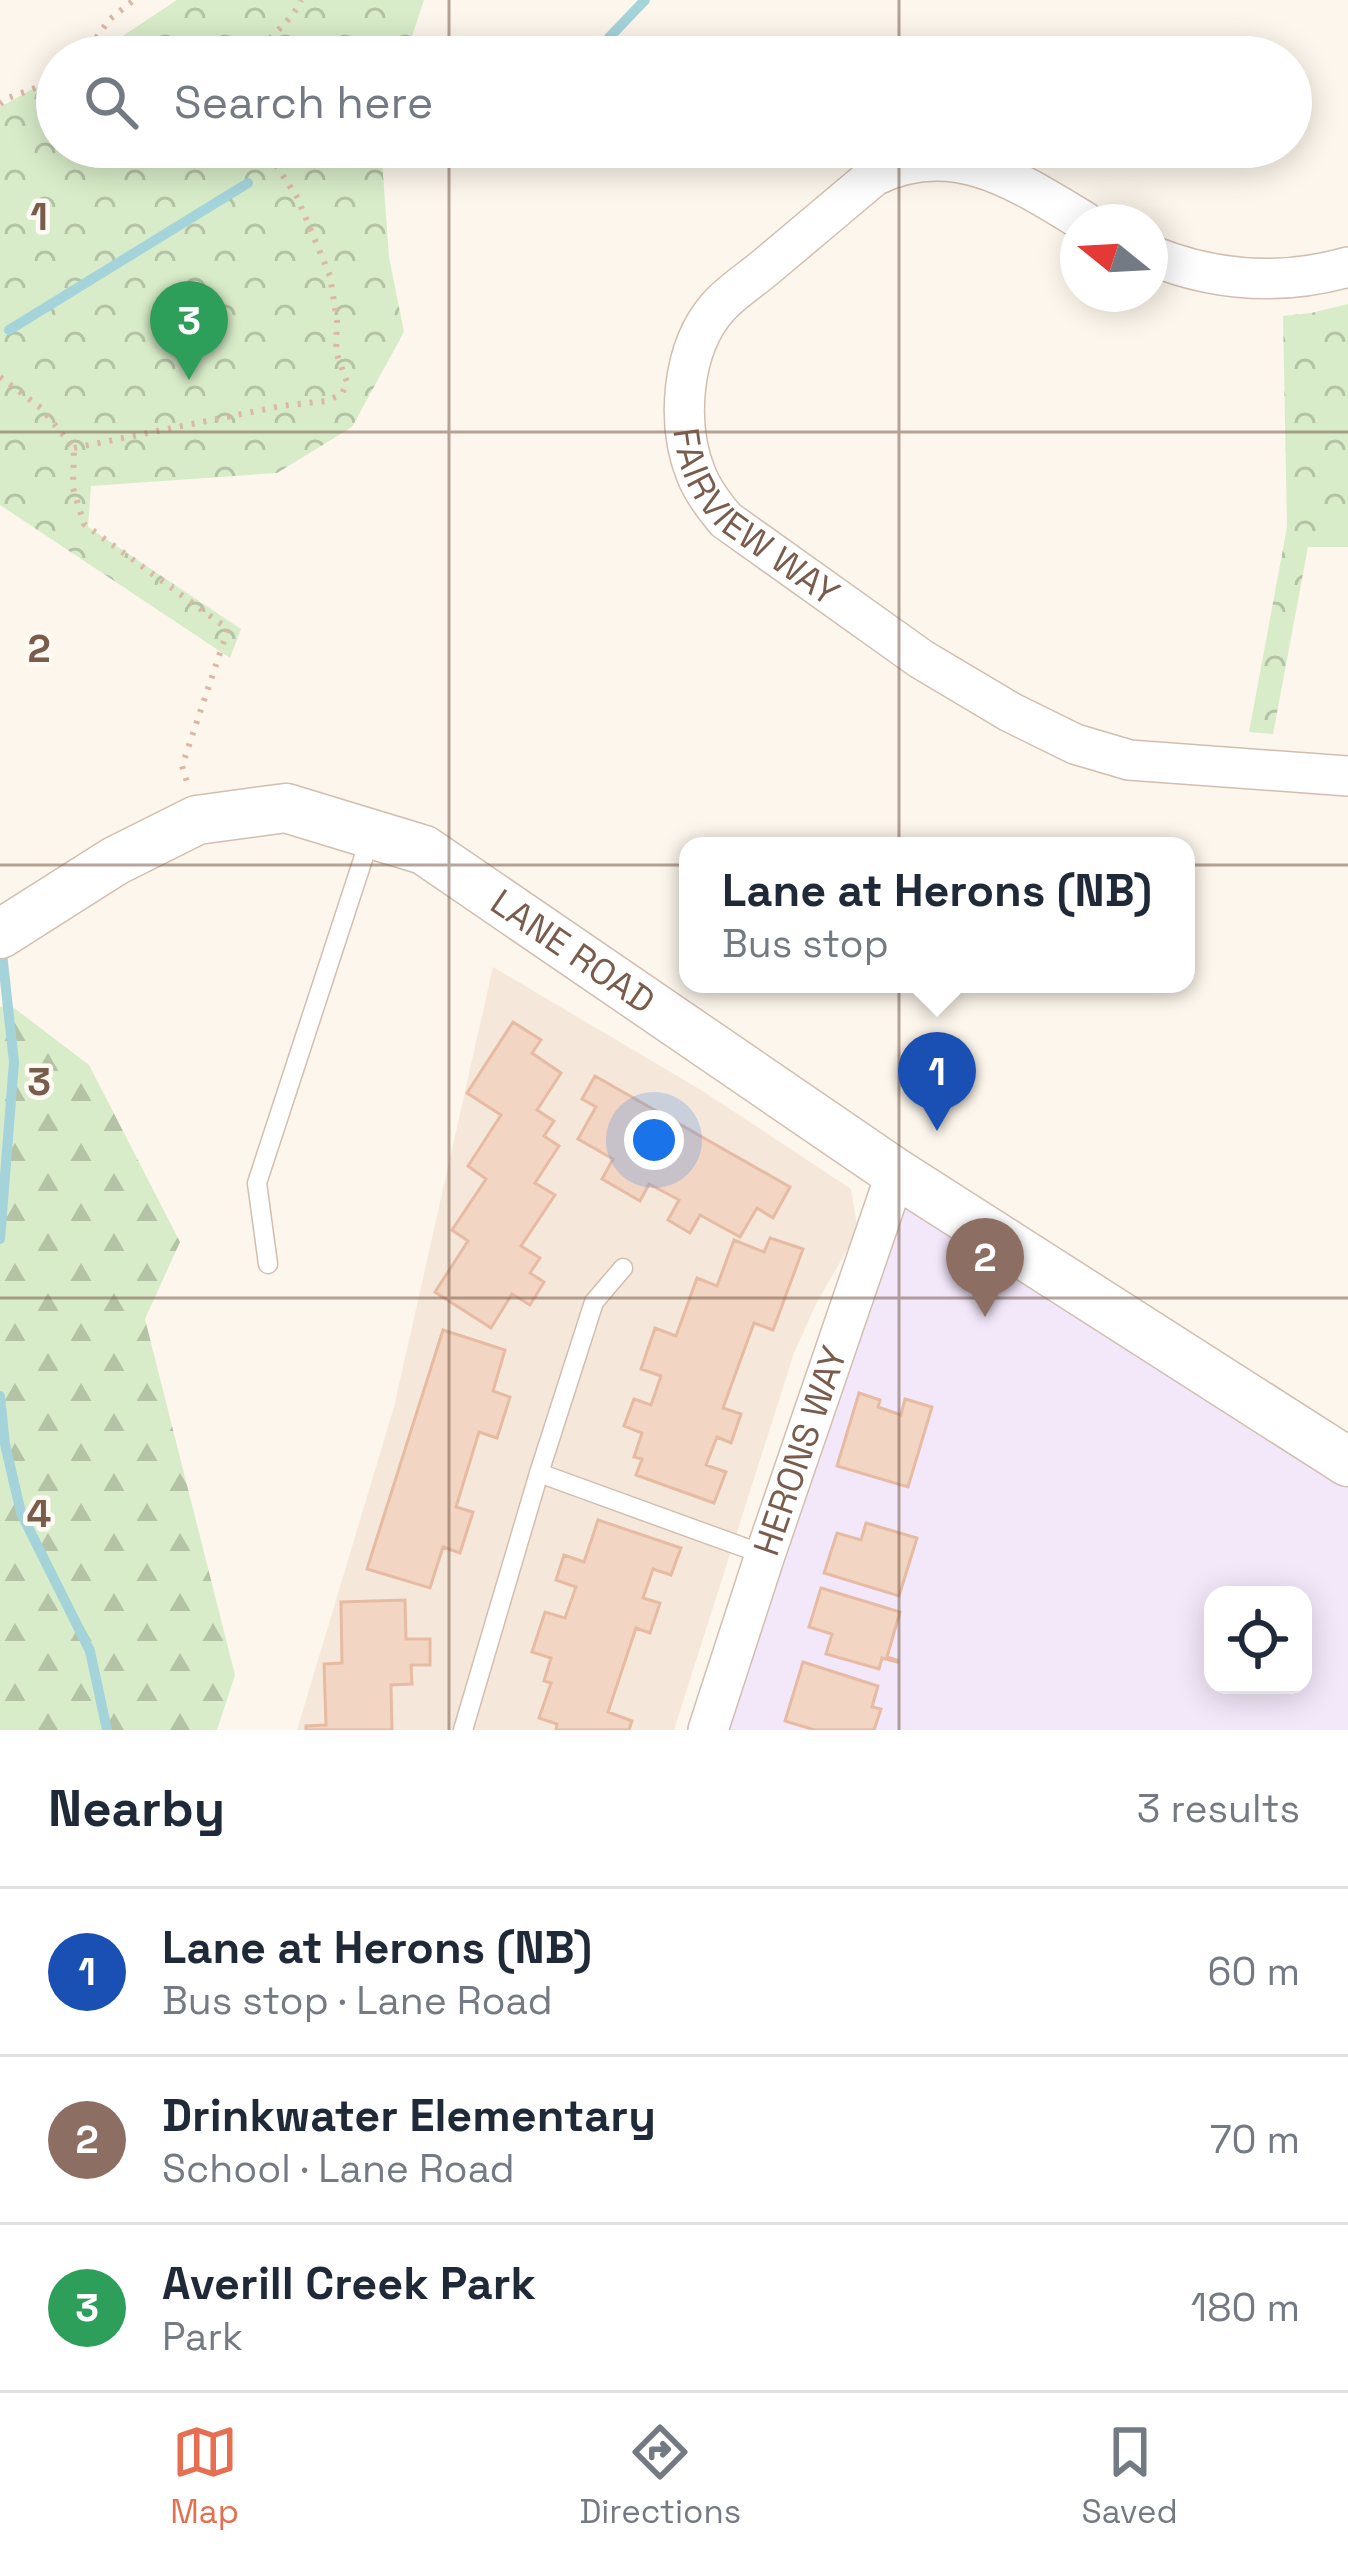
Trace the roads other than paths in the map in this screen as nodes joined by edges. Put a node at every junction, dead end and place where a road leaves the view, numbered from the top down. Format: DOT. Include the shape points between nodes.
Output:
graph roads {
  1 [pos="890,168"];
  2 [pos="981,168"];
  3 [pos="1060,207"];
  4 [pos="1168,261"];
  5 [pos="1348,267"];
  6 [pos="1348,776"];
  7 [pos="371,833"];
  8 [pos="0,934"];
  9 [pos="896,1173"];
  10 [pos="268,1264"];
  11 [pos="622,1268"];
  12 [pos="1348,1462"];
  13 [pos="539,1473"];
  14 [pos="765,1555"];
  15 [pos="463,1730"];
  16 [pos="708,1730"];
  1 -- 6 [label="street, FAIRVIEW WAY" via="718,307 698,340 685,407 694,472 706,495 726,520 921,659 1075,744 1129,760"];
  2 -- 3 [label="street, FAIRVIEW WAY"];
  4 -- 5 [label="street" via="1245,279"];
  7 -- 8 [label="street, LANE ROAD" via="286,808 197,820"];
  7 -- 9 [label="street, LANE ROAD" via="424,850"];
  7 -- 10 [label="lane" via="257,1183"];
  9 -- 12 [label="street, LANE ROAD"];
  9 -- 14 [label="street, HERONS WAY"];
  11 -- 13 [label="lane" via="594,1302"];
  13 -- 14 [label="lane"];
  13 -- 15 [label="lane"];
  14 -- 16 [label="street, HERONS WAY"];
}
